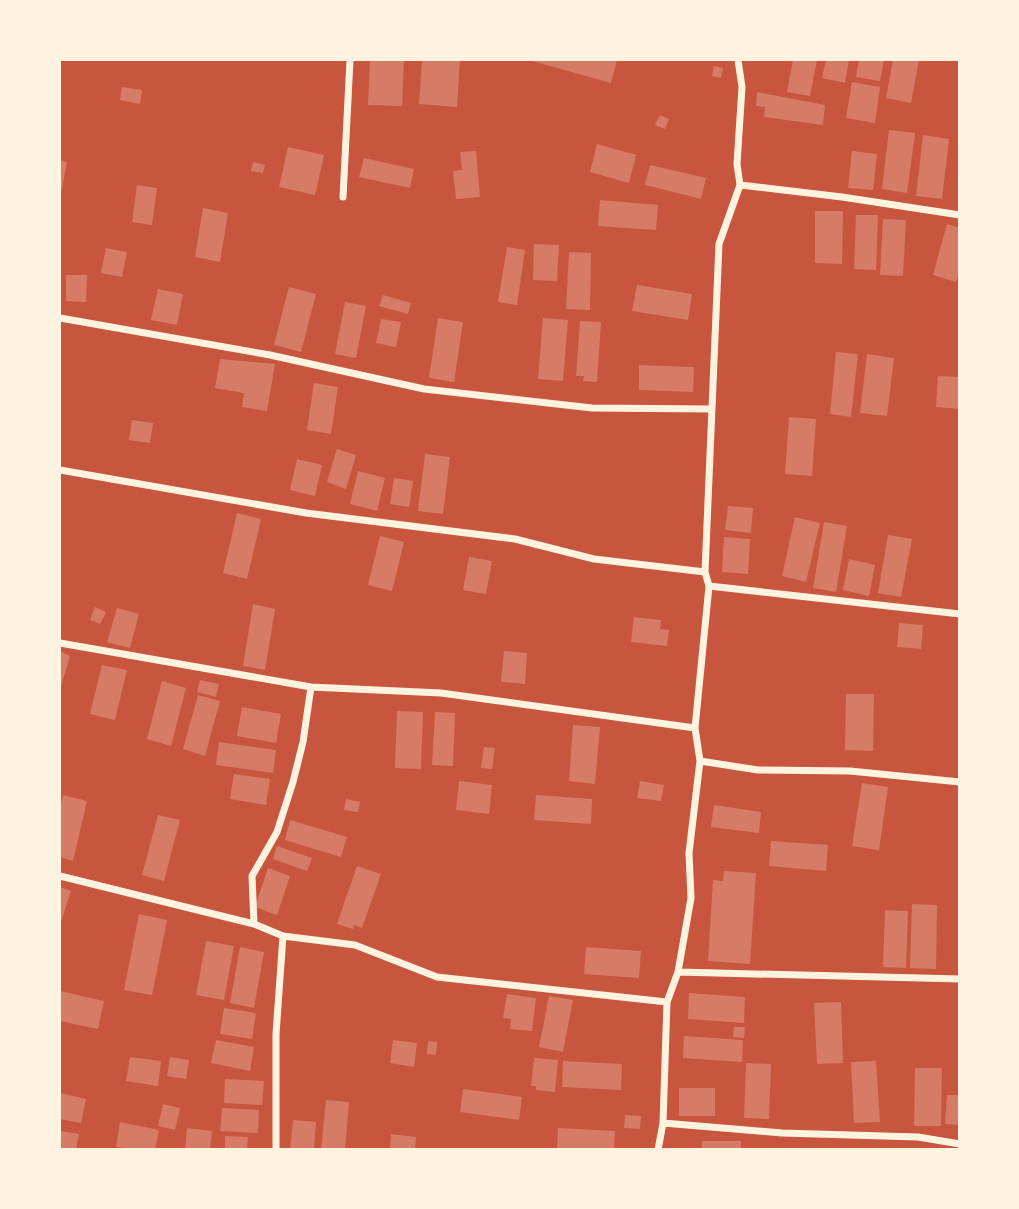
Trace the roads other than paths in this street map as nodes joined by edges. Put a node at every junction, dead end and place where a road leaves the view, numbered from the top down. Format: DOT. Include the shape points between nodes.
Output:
graph roads {
  1 [pos="350,60"];
  2 [pos="738,60"];
  3 [pos="740,186"];
  4 [pos="342,197"];
  5 [pos="960,215"];
  6 [pos="60,318"];
  7 [pos="710,409"];
  8 [pos="60,470"];
  9 [pos="705,572"];
  10 [pos="709,586"];
  11 [pos="960,614"];
  12 [pos="60,643"];
  13 [pos="311,687"];
  14 [pos="695,728"];
  15 [pos="700,761"];
  16 [pos="960,782"];
  17 [pos="60,876"];
  18 [pos="254,924"];
  19 [pos="283,936"];
  20 [pos="678,972"];
  21 [pos="960,979"];
  22 [pos="667,1002"];
  23 [pos="663,1123"];
  24 [pos="960,1144"];
  25 [pos="276,1150"];
  26 [pos="659,1150"];
  1 -- 4 [label="street"];
  2 -- 3 [label="street" via="743,86 737,164"];
  3 -- 5 [label="street"];
  3 -- 7 [label="street" via="719,244"];
  6 -- 7 [label="street" via="270,355 424,389 592,408"];
  7 -- 9 [label="street"];
  8 -- 9 [label="street" via="306,513 515,539 594,559"];
  9 -- 10 [label="street"];
  10 -- 11 [label="street"];
  10 -- 14 [label="street"];
  12 -- 13 [label="street"];
  13 -- 14 [label="street" via="441,693"];
  13 -- 18 [label="street" via="293,782 277,832 252,876"];
  14 -- 15 [label="street"];
  15 -- 16 [label="street" via="758,770 850,771"];
  15 -- 20 [label="street" via="689,853 691,898"];
  17 -- 18 [label="street"];
  18 -- 19 [label="street"];
  19 -- 22 [label="street" via="355,945 437,977"];
  19 -- 25 [label="street" via="276,1034"];
  20 -- 21 [label="street"];
  20 -- 22 [label="street"];
  22 -- 23 [label="street"];
  23 -- 24 [label="street" via="918,1137"];
  23 -- 26 [label="street"];
}
